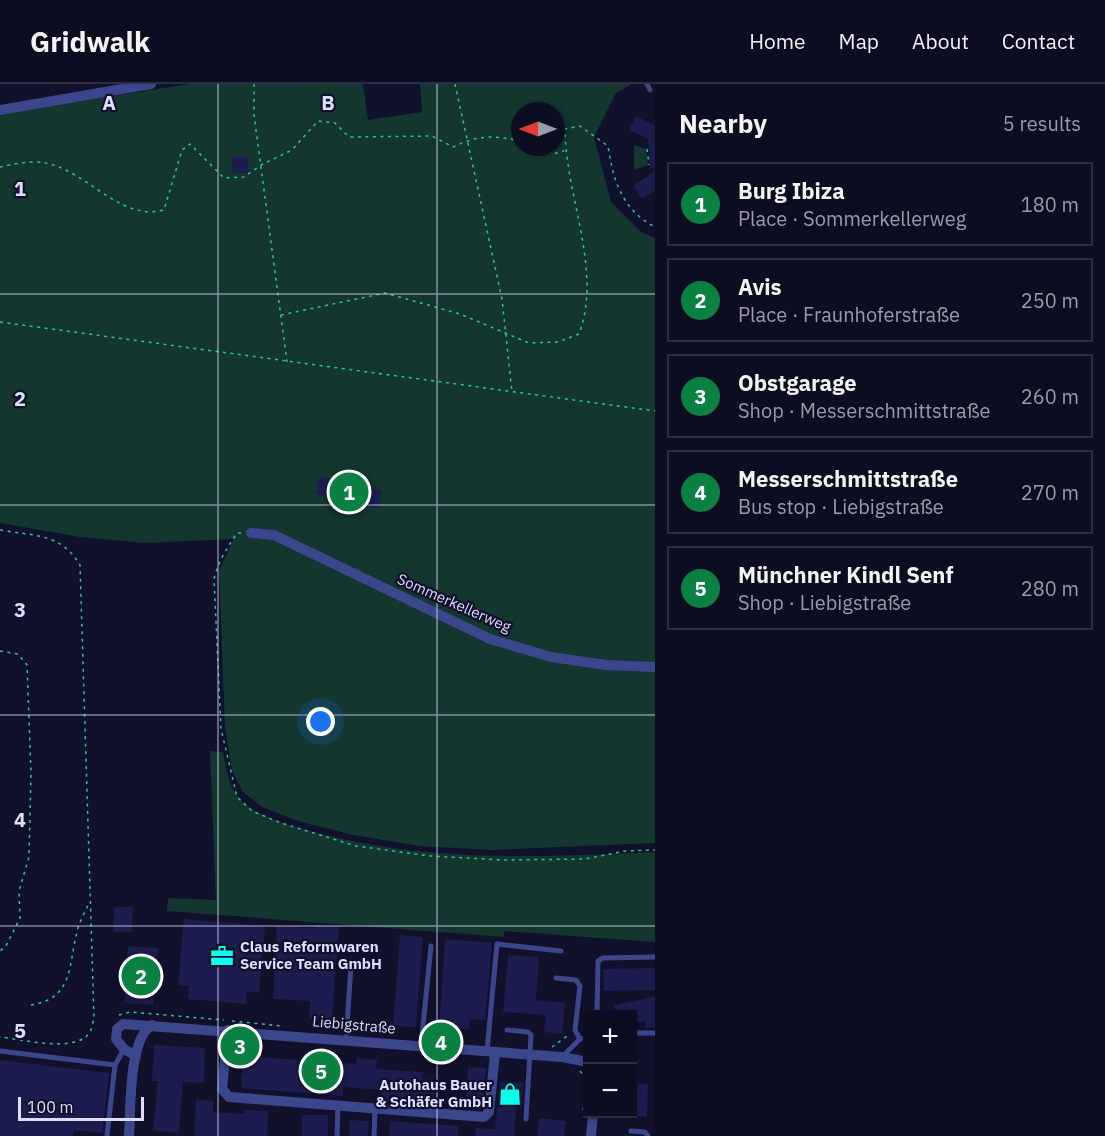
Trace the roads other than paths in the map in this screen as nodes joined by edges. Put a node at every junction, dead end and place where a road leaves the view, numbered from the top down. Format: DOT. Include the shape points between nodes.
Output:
graph roads {
  1 [pos="151,84"];
  2 [pos="647,84"];
  3 [pos="650,90"];
  4 [pos="0,110"];
  5 [pos="251,533"];
  6 [pos="655,667"];
  7 [pos="431,946"];
  8 [pos="561,951"];
  9 [pos="655,957"];
  10 [pos="351,965"];
  11 [pos="556,978"];
  12 [pos="597,1010"];
  13 [pos="152,1025"];
  14 [pos="228,1030"];
  15 [pos="507,1030"];
  16 [pos="637,1033"];
  17 [pos="655,1033"];
  18 [pos="580,1039"];
  19 [pos="583,1039"];
  20 [pos="346,1040"];
  21 [pos="421,1046"];
  22 [pos="124,1049"];
  23 [pos="0,1051"];
  24 [pos="491,1053"];
  25 [pos="136,1056"];
  26 [pos="530,1056"];
  27 [pos="562,1057"];
  28 [pos="583,1061"];
  29 [pos="115,1065"];
  30 [pos="338,1107"];
  31 [pos="375,1110"];
  32 [pos="593,1118"];
  33 [pos="526,1119"];
  34 [pos="631,1131"];
  35 [pos="107,1136"];
  36 [pos="129,1136"];
  37 [pos="337,1136"];
  38 [pos="374,1136"];
  39 [pos="591,1136"];
  40 [pos="648,1136"];
  1 -- 4 [label="street"];
  2 -- 3 [label="lane"];
  5 -- 6 [label="street, Sommerkellerweg" via="273,535 490,639 551,657"];
  7 -- 21 [label="lane"];
  8 -- 24 [label="lane" via="497,944"];
  9 -- 12 [label="lane" via="598,961"];
  10 -- 20 [label="lane"];
  11 -- 18 [label="lane" via="576,980 580,986 575,1030"];
  13 -- 14 [label="street, Liebigstraße"];
  13 -- 22 [label="street, Liebigstraße" via="120,1026 116,1039"];
  13 -- 25 [label="street" via="142,1033"];
  14 -- 20 [label="street, Liebigstraße"];
  14 -- 30 [label="street" via="222,1089 229,1097"];
  15 -- 26 [label="lane" via="528,1032"];
  16 -- 17 [label="lane"];
  18 -- 19 [label="lane"];
  18 -- 27 [label="lane"];
  20 -- 21 [label="street, Liebigstraße"];
  21 -- 24 [label="street, Liebigstraße"];
  22 -- 25 [label="street"];
  22 -- 29 [label="lane"];
  23 -- 29 [label="lane"];
  24 -- 26 [label="street, Liebigstraße"];
  24 -- 31 [label="street" via="489,1112 484,1117"];
  25 -- 36 [label="street"];
  26 -- 27 [label="street, Liebigstraße"];
  26 -- 33 [label="lane"];
  27 -- 28 [label="street, Liebigstraße"];
  29 -- 35 [label="lane"];
  30 -- 31 [label="street"];
  30 -- 37 [label="lane"];
  31 -- 38 [label="lane"];
  32 -- 39 [label="street"];
  34 -- 40 [label="lane"];
}
